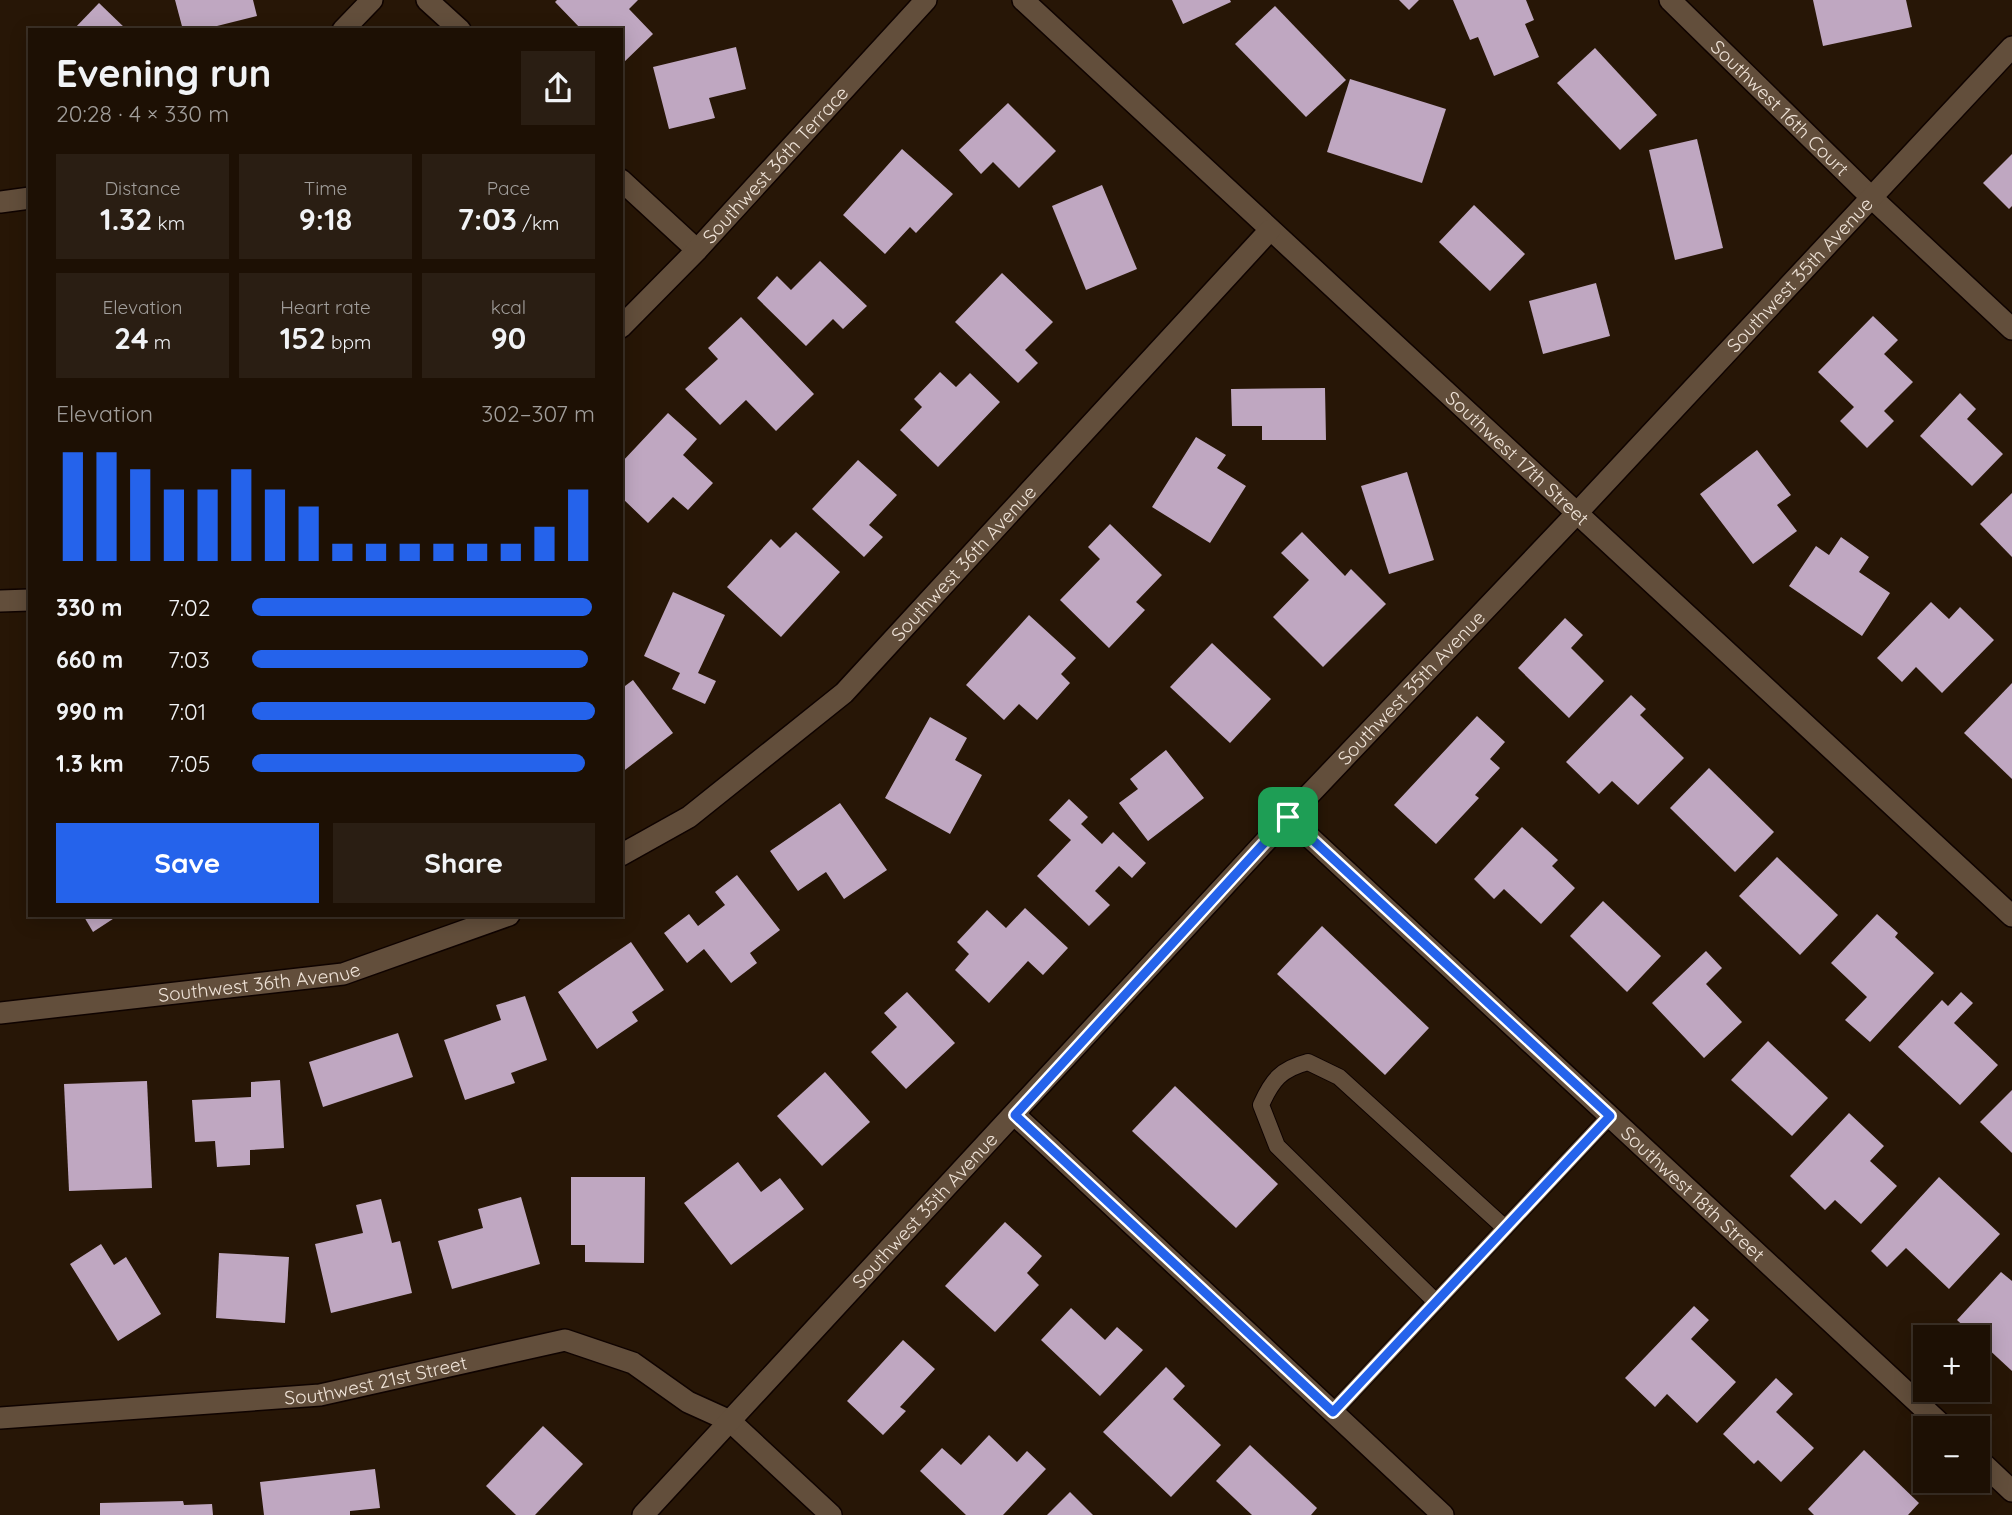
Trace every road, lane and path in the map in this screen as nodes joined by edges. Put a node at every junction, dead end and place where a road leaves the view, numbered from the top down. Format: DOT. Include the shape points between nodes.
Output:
graph roads {
  1 [pos="372,0"];
  2 [pos="428,0"];
  3 [pos="926,0"];
  4 [pos="1023,0"];
  5 [pos="1670,0"];
  6 [pos="346,28"];
  7 [pos="458,28"];
  8 [pos="2012,47"];
  9 [pos="623,182"];
  10 [pos="28,198"];
  11 [pos="1872,198"];
  12 [pos="0,202"];
  13 [pos="1270,230"];
  14 [pos="697,250"];
  15 [pos="623,325"];
  16 [pos="2012,329"];
  17 [pos="1577,513"];
  18 [pos="28,600"];
  19 [pos="0,601"];
  20 [pos="1288,817"];
  21 [pos="623,854"];
  22 [pos="2012,916"];
  23 [pos="503,917"];
  24 [pos="0,1013"];
  25 [pos="1015,1115"];
  26 [pos="1610,1116"];
  27 [pos="1505,1228"];
  28 [pos="1436,1303"];
  29 [pos="1333,1412"];
  30 [pos="1932,1416"];
  31 [pos="0,1418"];
  32 [pos="730,1421"];
  33 [pos="1990,1470"];
  34 [pos="2012,1491"];
  35 [pos="643,1515"];
  36 [pos="831,1515"];
  37 [pos="1443,1515"];
  1 -- 6 [label="street"];
  2 -- 7 [label="street"];
  3 -- 14 [label="street, Southwest 36th Terrace"];
  4 -- 13 [label="street, Southwest 17th Street"];
  5 -- 11 [label="street, Southwest 16th Court"];
  8 -- 11 [label="street, Southwest 35th Avenue"];
  9 -- 14 [label="street"];
  10 -- 12 [label="street"];
  11 -- 16 [label="street, Southwest 16th Court"];
  11 -- 17 [label="street, Southwest 35th Avenue"];
  13 -- 17 [label="street, Southwest 17th Street"];
  13 -- 21 [label="street, Southwest 36th Avenue" via="844,693 689,817"];
  14 -- 15 [label="street, Southwest 36th Terrace"];
  17 -- 20 [label="street, Southwest 35th Avenue"];
  17 -- 22 [label="street, Southwest 17th Street"];
  18 -- 19 [label="street"];
  20 -- 25 [label="street, Southwest 35th Avenue"];
  20 -- 26 [label="street, Southwest 18th Street"];
  23 -- 24 [label="street, Southwest 36th Avenue" via="343,974"];
  25 -- 29 [label="street"];
  25 -- 32 [label="street, Southwest 35th Avenue"];
  26 -- 27 [label="lane"];
  26 -- 30 [label="street, Southwest 18th Street"];
  27 -- 28 [label="lane"];
  27 -- 28 [label="lane" via="1339,1077 1308,1062 1287,1067 1270,1083 1261,1105 1277,1146"];
  28 -- 29 [label="lane"];
  29 -- 37 [label="street"];
  31 -- 32 [label="street, Southwest 21st Street" via="320,1395 565,1340 633,1363 688,1402"];
  32 -- 35 [label="street, Southwest 35th Avenue"];
  32 -- 36 [label="street, Southwest 21st Street"];
  33 -- 34 [label="street"];
}
